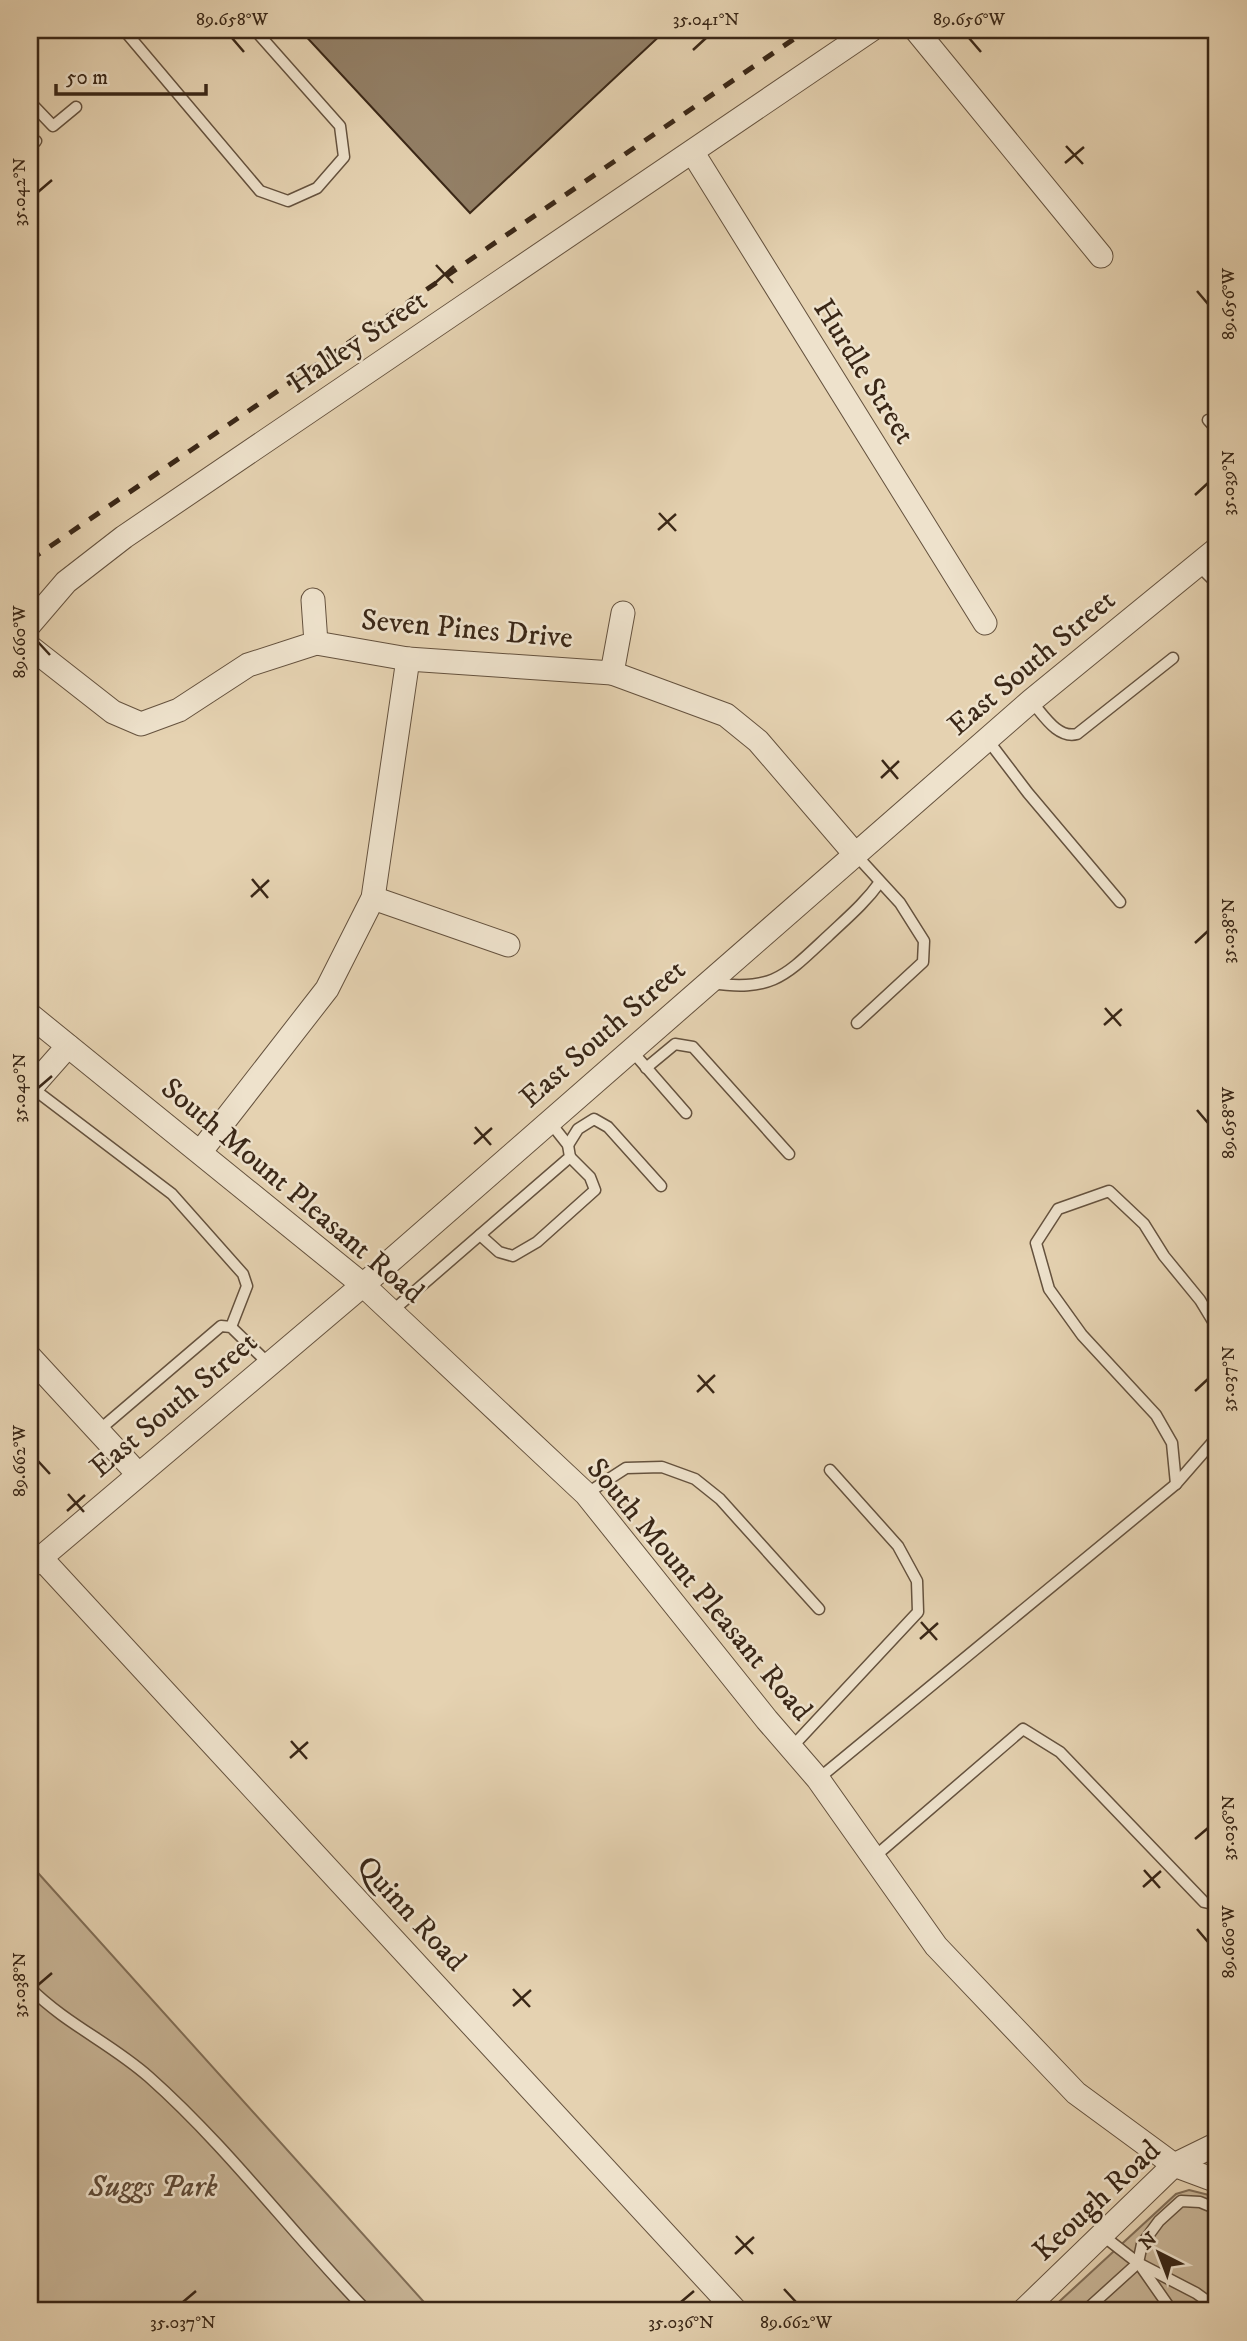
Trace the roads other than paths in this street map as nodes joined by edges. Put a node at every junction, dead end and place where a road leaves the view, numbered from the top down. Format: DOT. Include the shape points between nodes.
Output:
graph roads {
  1 [pos="124,30"];
  2 [pos="255,30"];
  3 [pos="871,30"];
  4 [pos="916,30"];
  5 [pos="30,102"];
  6 [pos="76,107"];
  7 [pos="693,152"];
  8 [pos="1101,256"];
  9 [pos="1208,419"];
  10 [pos="1217,430"];
  11 [pos="1217,549"];
  12 [pos="1198,565"];
  13 [pos="1217,584"];
  14 [pos="313,600"];
  15 [pos="623,614"];
  16 [pos="985,623"];
  17 [pos="30,624"];
  18 [pos="316,643"];
  19 [pos="30,647"];
  20 [pos="1173,658"];
  21 [pos="408,659"];
  22 [pos="612,673"];
  23 [pos="1031,701"];
  24 [pos="987,739"];
  25 [pos="855,854"];
  26 [pos="880,882"];
  27 [pos="373,898"];
  28 [pos="1120,902"];
  29 [pos="508,945"];
  30 [pos="708,982"];
  31 [pos="30,1016"];
  32 [pos="856,1024"];
  33 [pos="68,1046"];
  34 [pos="631,1050"];
  35 [pos="646,1068"];
  36 [pos="31,1088"];
  37 [pos="686,1113"];
  38 [pos="549,1121"];
  39 [pos="568,1145"];
  40 [pos="201,1151"];
  41 [pos="789,1154"];
  42 [pos="570,1157"];
  43 [pos="661,1186"];
  44 [pos="480,1235"];
  45 [pos="363,1285"];
  46 [pos="391,1312"];
  47 [pos="232,1327"];
  48 [pos="1217,1343"];
  49 [pos="30,1357"];
  50 [pos="269,1364"];
  51 [pos="1217,1427"];
  52 [pos="98,1431"];
  53 [pos="830,1470"];
  54 [pos="138,1474"];
  55 [pos="1176,1484"];
  56 [pos="586,1494"];
  57 [pos="33,1557"];
  58 [pos="819,1609"];
  59 [pos="791,1748"];
  60 [pos="818,1779"];
  61 [pos="873,1858"];
  62 [pos="1217,1905"];
  63 [pos="30,1988"];
  64 [pos="1217,2144"];
  65 [pos="1174,2165"];
  66 [pos="1217,2181"];
  67 [pos="1217,2208"];
  68 [pos="1102,2235"];
  69 [pos="1138,2263"];
  70 [pos="1217,2308"];
  71 [pos="367,2311"];
  72 [pos="736,2311"];
  73 [pos="1023,2311"];
  74 [pos="1085,2311"];
  75 [pos="1172,2311"];
  1 -- 2 [label="lane" via="260,191 288,201 317,188 344,157 340,126"];
  3 -- 7 [label="street, Halley Street"];
  4 -- 8 [label="street"];
  5 -- 6 [label="lane" via="53,126"];
  7 -- 16 [label="street, Hurdle Street"];
  7 -- 17 [label="street, Halley Street" via="124,537 66,582"];
  9 -- 10 [label="lane"];
  11 -- 12 [label="street, East South Street"];
  12 -- 13 [label="lane"];
  12 -- 23 [label="street, East South Street"];
  14 -- 18 [label="street, Seven Pines Drive"];
  15 -- 22 [label="street, Seven Pines Drive"];
  18 -- 19 [label="street, Seven Pines Drive" via="248,665 179,710 141,724 113,712"];
  18 -- 21 [label="street, Seven Pines Drive"];
  20 -- 23 [label="lane" via="1077,734 1060,733"];
  21 -- 22 [label="street, Seven Pines Drive"];
  21 -- 27 [label="street"];
  22 -- 25 [label="street, Seven Pines Drive" via="726,715 758,741"];
  23 -- 24 [label="street, East South Street"];
  24 -- 25 [label="street, East South Street"];
  24 -- 28 [label="lane"];
  25 -- 26 [label="lane"];
  25 -- 30 [label="street, East South Street"];
  26 -- 30 [label="lane" via="862,906 794,969 762,984"];
  26 -- 32 [label="lane" via="924,941 923,962"];
  27 -- 29 [label="street"];
  27 -- 40 [label="street" via="327,989"];
  30 -- 34 [label="street, East South Street"];
  31 -- 33 [label="street, South Mount Pleasant Road"];
  33 -- 36 [label="street"];
  33 -- 40 [label="street, South Mount Pleasant Road"];
  34 -- 35 [label="lane"];
  34 -- 38 [label="street, East South Street"];
  35 -- 37 [label="lane"];
  35 -- 41 [label="lane" via="675,1044 692,1046"];
  36 -- 47 [label="lane" via="172,1194 243,1274 247,1286"];
  38 -- 39 [label="lane"];
  38 -- 45 [label="street, East South Street"];
  39 -- 42 [label="lane"];
  39 -- 43 [label="lane" via="578,1129 594,1119 608,1127"];
  40 -- 45 [label="street, South Mount Pleasant Road"];
  42 -- 44 [label="lane"];
  42 -- 44 [label="lane" via="590,1177 595,1190 537,1242 513,1256"];
  44 -- 46 [label="lane"];
  45 -- 46 [label="street, South Mount Pleasant Road"];
  45 -- 50 [label="street, East South Street"];
  46 -- 56 [label="street, South Mount Pleasant Road"];
  47 -- 50 [label="lane"];
  47 -- 52 [label="lane" via="221,1326"];
  48 -- 55 [label="lane" via="1217,1328 1199,1300 1144,1224 1109,1191 1058,1209 1036,1243 1049,1289 1082,1335 1156,1415 1172,1443"];
  49 -- 52 [label="street"];
  50 -- 54 [label="street, East South Street"];
  51 -- 55 [label="lane" via="1217,1437"];
  52 -- 54 [label="street"];
  53 -- 59 [label="lane" via="898,1546 917,1581 918,1612"];
  54 -- 57 [label="street, East South Street"];
  55 -- 60 [label="lane"];
  56 -- 58 [label="lane" via="626,1468 662,1467 695,1479 720,1499"];
  56 -- 59 [label="street, South Mount Pleasant Road"];
  57 -- 72 [label="street, Quinn Road"];
  59 -- 60 [label="street, South Mount Pleasant Road"];
  60 -- 61 [label="street, South Mount Pleasant Road"];
  61 -- 62 [label="lane" via="1023,1729 1060,1752 1204,1902"];
  61 -- 65 [label="street, South Mount Pleasant Road" via="936,1946 1076,2093"];
  63 -- 71 [label="lane" via="52,2010 148,2076 269,2198"];
  64 -- 65 [label="street, Keough Road"];
  65 -- 66 [label="street, South Mount Pleasant Road"];
  65 -- 68 [label="street, Keough Road"];
  67 -- 69 [label="lane" via="1181,2201 1142,2244"];
  68 -- 69 [label="lane"];
  68 -- 73 [label="street, Keough Road"];
  69 -- 70 [label="lane"];
  69 -- 74 [label="lane"];
  69 -- 75 [label="lane"];
}
